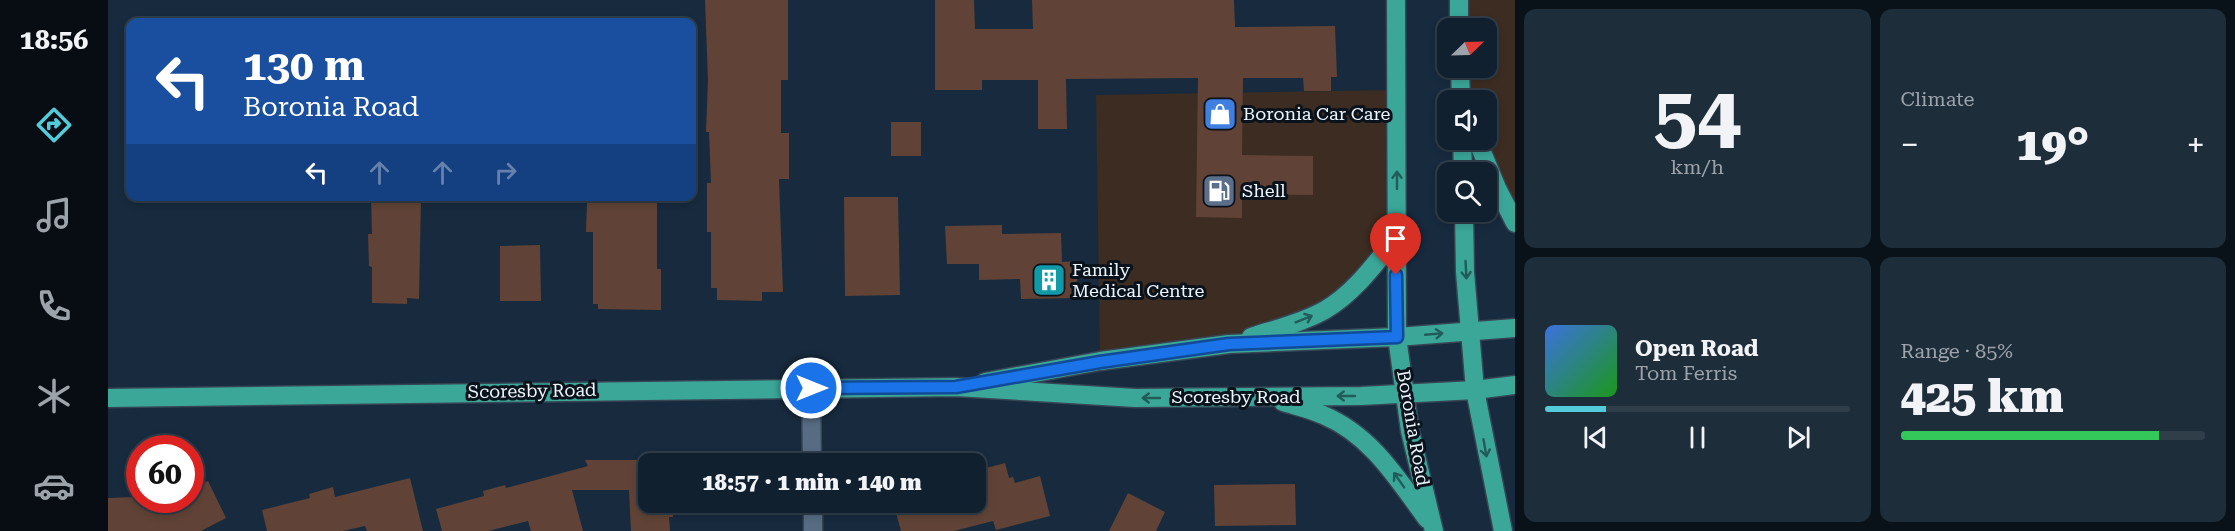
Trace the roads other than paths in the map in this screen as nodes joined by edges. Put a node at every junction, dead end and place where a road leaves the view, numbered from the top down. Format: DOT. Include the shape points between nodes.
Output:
graph roads {
  1 [pos="1396,0"];
  2 [pos="1459,0"];
  3 [pos="1459,18"];
  4 [pos="1481,150"];
  5 [pos="1465,222"];
  6 [pos="1515,223"];
  7 [pos="1396,238"];
  8 [pos="1515,328"];
  9 [pos="1470,331"];
  10 [pos="1397,337"];
  11 [pos="1229,344"];
  12 [pos="1515,385"];
  13 [pos="956,387"];
  14 [pos="811,388"];
  15 [pos="1475,390"];
  16 [pos="1405,395"];
  17 [pos="1269,397"];
  18 [pos="108,398"];
  19 [pos="812,453"];
  20 [pos="813,513"];
  21 [pos="1433,529"];
  22 [pos="813,531"];
  23 [pos="1503,531"];
  7 -- 1 [label="main road, Boronia Road, one-way"];
  2 -- 3 [label="main road"];
  4 -- 6 [label="main road"];
  5 -- 9 [label="main road, one-way"];
  7 -- 10 [label="main road, Boronia Road"];
  11 -- 7 [label="main road, one-way" via="1295,323 1332,306 1369,272"];
  8 -- 9 [label="main road, Scoresby Road"];
  10 -- 9 [label="main road, Scoresby Road, one-way"];
  9 -- 15 [label="main road"];
  10 -- 11 [label="main road, Scoresby Road"];
  10 -- 16 [label="main road, Boronia Road"];
  11 -- 13 [label="main road, Scoresby Road"];
  12 -- 15 [label="main road, Scoresby Road"];
  13 -- 14 [label="main road, Scoresby Road"];
  17 -- 13 [label="main road, Scoresby Road, one-way" via="1135,398"];
  14 -- 18 [label="main road, Scoresby Road"];
  14 -- 19 [label="street"];
  15 -- 16 [label="main road, Scoresby Road"];
  15 -- 23 [label="main road, one-way"];
  16 -- 17 [label="main road, Scoresby Road, one-way"];
  16 -- 21 [label="main road, Boronia Road"];
  21 -- 17 [label="main road, one-way" via="1386,461 1354,433 1324,415"];
  20 -- 22 [label="street"];
}
